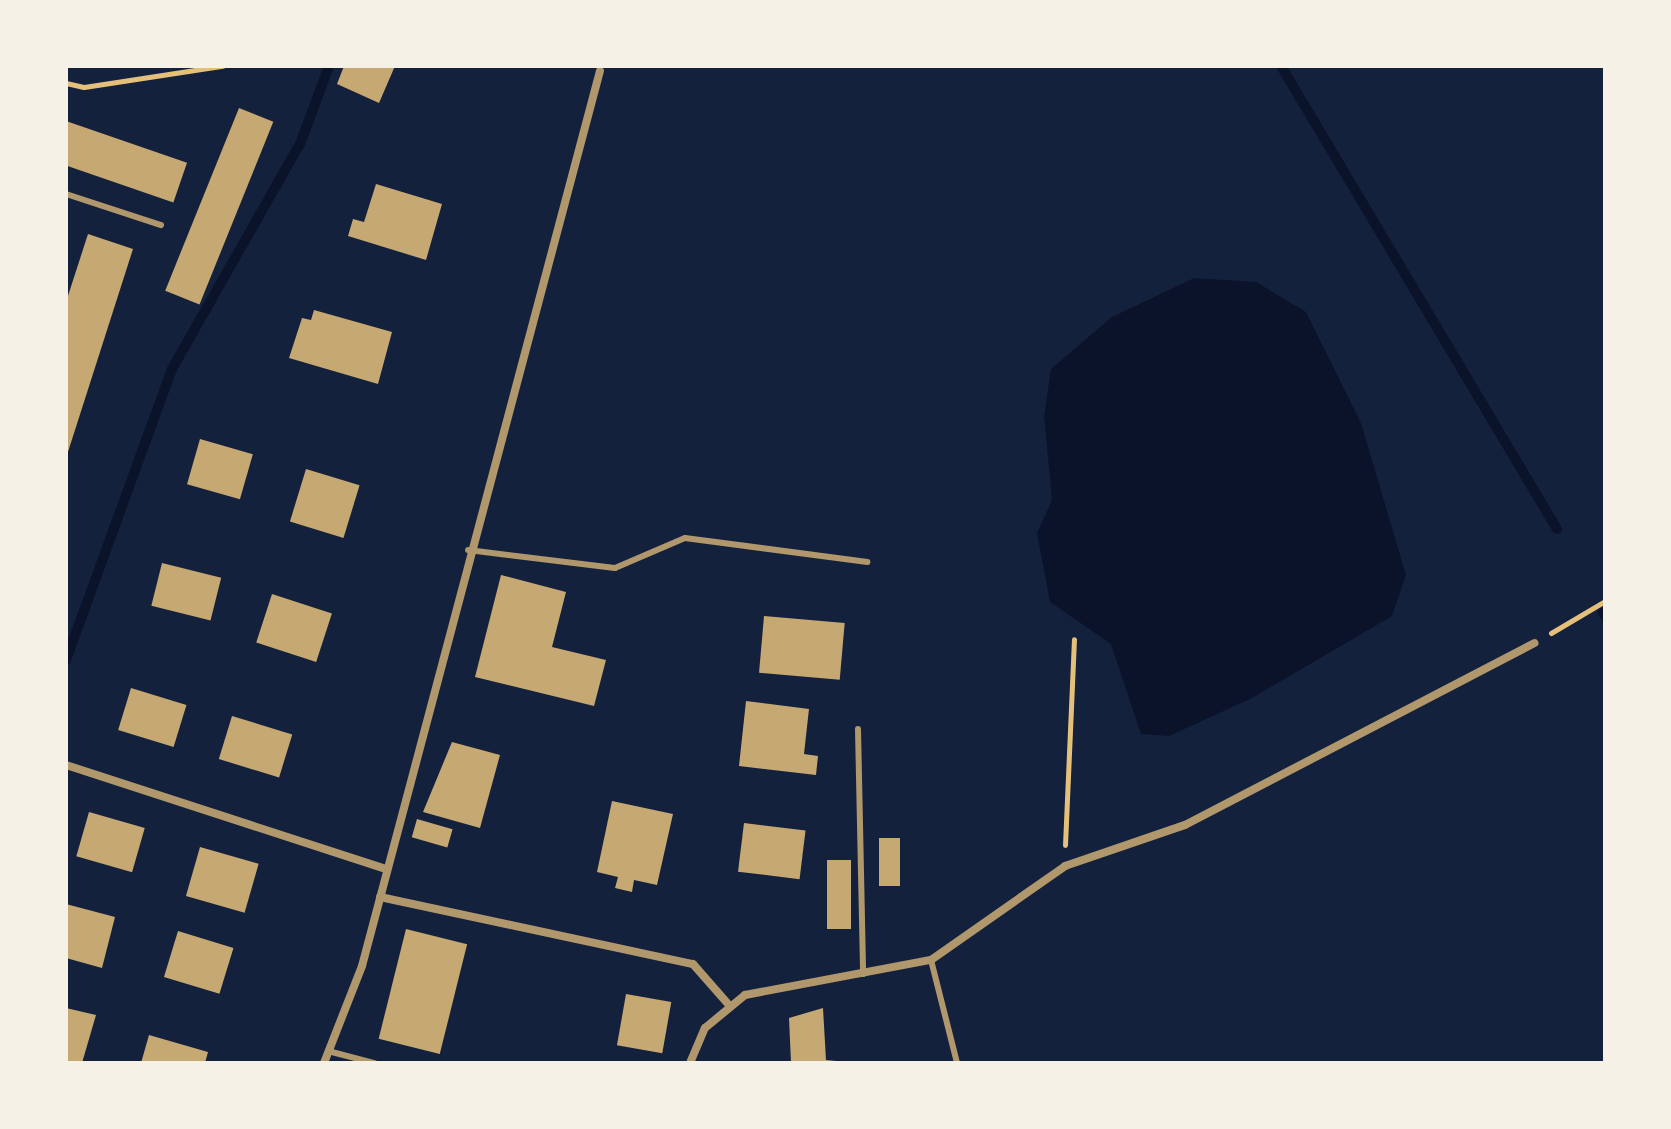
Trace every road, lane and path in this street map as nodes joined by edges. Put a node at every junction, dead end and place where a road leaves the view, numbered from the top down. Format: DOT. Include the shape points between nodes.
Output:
graph roads {
  1 [pos="222,66"];
  2 [pos="600,71"];
  3 [pos="66,83"];
  4 [pos="66,194"];
  5 [pos="161,225"];
  6 [pos="468,550"];
  7 [pos="867,562"];
  8 [pos="1605,601"];
  9 [pos="1074,639"];
  10 [pos="1534,643"];
  11 [pos="858,729"];
  12 [pos="66,764"];
  13 [pos="1065,866"];
  14 [pos="386,869"];
  15 [pos="380,897"];
  16 [pos="931,960"];
  17 [pos="863,974"];
  18 [pos="729,1005"];
  19 [pos="328,1051"];
  20 [pos="324,1063"];
  21 [pos="374,1063"];
  22 [pos="690,1063"];
  23 [pos="957,1063"];
  1 -- 3 [label="path" via="84,87"];
  2 -- 6 [label="street"];
  4 -- 5 [label="lane"];
  6 -- 7 [label="lane" via="615,568 685,538"];
  6 -- 14 [label="street"];
  8 -- 10 [label="path"];
  9 -- 13 [label="path"];
  10 -- 13 [label="street" via="1185,825"];
  11 -- 17 [label="lane"];
  12 -- 14 [label="street"];
  13 -- 16 [label="street"];
  14 -- 15 [label="street"];
  15 -- 18 [label="street" via="693,964"];
  15 -- 19 [label="street"];
  16 -- 17 [label="street"];
  16 -- 23 [label="lane"];
  17 -- 18 [label="street" via="766,986"];
  18 -- 22 [label="street" via="705,1028"];
  19 -- 20 [label="street"];
  19 -- 21 [label="lane"];
}
